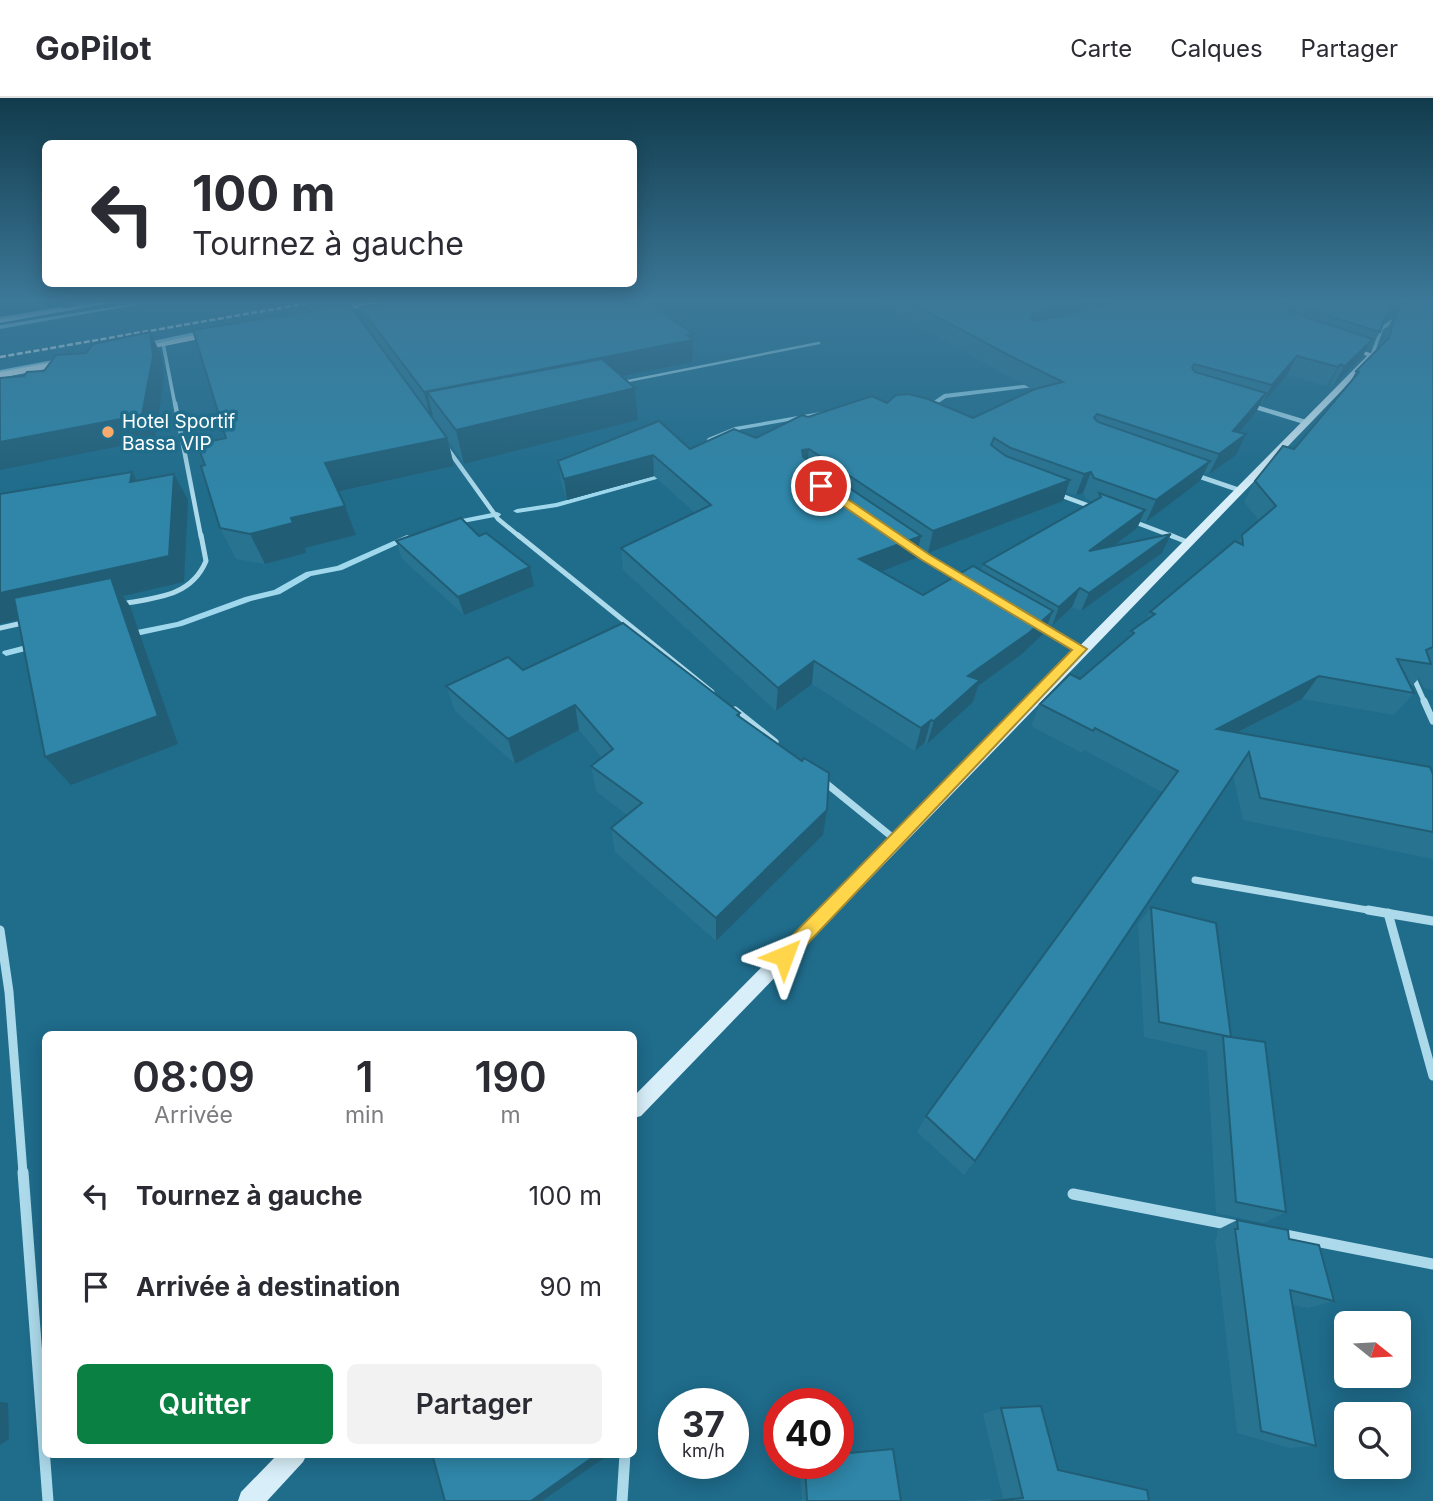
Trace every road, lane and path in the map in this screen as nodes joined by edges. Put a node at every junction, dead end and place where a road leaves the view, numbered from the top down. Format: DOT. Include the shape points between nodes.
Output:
graph roads {
  1 [pos="53,364"];
  2 [pos="167,364"];
  3 [pos="710,364"];
  4 [pos="1363,364"];
  5 [pos="0,375"];
  6 [pos="616,383"];
  7 [pos="1240,402"];
  8 [pos="1305,422"];
  9 [pos="443,443"];
  10 [pos="1188,472"];
  11 [pos="1238,490"];
  12 [pos="1049,491"];
  13 [pos="1100,509"];
  14 [pos="1125,519"];
  15 [pos="904,542"];
  16 [pos="1187,542"];
  17 [pos="974,586"];
  18 [pos="118,604"];
  19 [pos="39,620"];
  20 [pos="1033,621"];
  21 [pos="0,628"];
  22 [pos="1081,649"];
  23 [pos="1412,674"];
  24 [pos="713,693"];
  25 [pos="724,702"];
  26 [pos="1433,721"];
  27 [pos="778,745"];
  28 [pos="811,771"];
  29 [pos="897,841"];
  30 [pos="1195,880"];
  31 [pos="1388,914"];
  32 [pos="1433,921"];
  33 [pos="0,930"];
  34 [pos="1433,1076"];
  35 [pos="637,1106"];
  36 [pos="1073,1194"];
  37 [pos="1246,1227"];
  38 [pos="1273,1233"];
  39 [pos="1433,1264"];
  40 [pos="42,1423"];
  41 [pos="45,1458"];
  42 [pos="291,1458"];
  43 [pos="625,1458"];
  44 [pos="48,1501"];
  45 [pos="250,1501"];
  46 [pos="622,1501"];
  1 -- 5 [label="main road"];
  2 -- 18 [label="street" via="206,561 202,576 186,589"];
  3 -- 6 [label="lane"];
  4 -- 8 [label="street"];
  7 -- 8 [label="street"];
  8 -- 11 [label="street"];
  9 -- 24 [label="street" via="498,519"];
  10 -- 11 [label="street"];
  11 -- 16 [label="street"];
  12 -- 13 [label="street"];
  14 -- 16 [label="street"];
  15 -- 17 [label="street"];
  16 -- 22 [label="street"];
  19 -- 21 [label="street"];
  20 -- 22 [label="street"];
  22 -- 29 [label="street"];
  23 -- 26 [label="street"];
  25 -- 27 [label="street"];
  28 -- 29 [label="street"];
  29 -- 35 [label="street"];
  30 -- 31 [label="street"];
  31 -- 32 [label="street"];
  31 -- 34 [label="street"];
  33 -- 40 [label="street" via="9,992"];
  36 -- 37 [label="street"];
  38 -- 39 [label="street"];
  41 -- 44 [label="street"];
  42 -- 45 [label="street"];
  43 -- 46 [label="street"];
}
